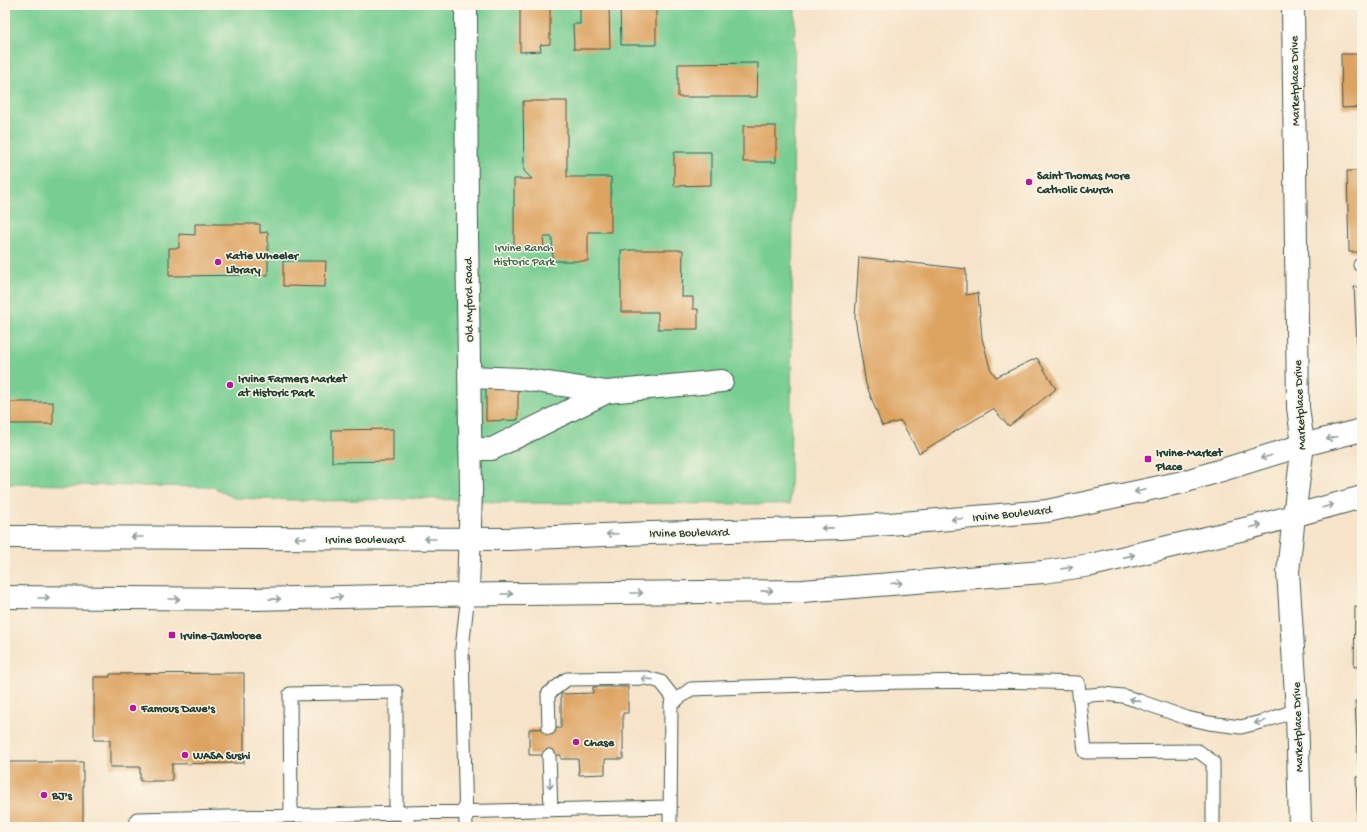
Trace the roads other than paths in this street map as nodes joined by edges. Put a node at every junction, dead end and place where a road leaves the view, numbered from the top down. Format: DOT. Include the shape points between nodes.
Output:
graph roads {
  1 [pos="466,5"];
  2 [pos="1293,5"];
  3 [pos="469,377"];
  4 [pos="722,381"];
  5 [pos="607,392"];
  6 [pos="1362,430"];
  7 [pos="1303,445"];
  8 [pos="470,449"];
  9 [pos="1362,496"];
  10 [pos="1294,516"];
  11 [pos="5,536"];
  12 [pos="469,539"];
  13 [pos="468,594"];
  14 [pos="5,597"];
  15 [pos="1079,696"];
  16 [pos="676,701"];
  17 [pos="1297,710"];
  18 [pos="548,728"];
  19 [pos="550,756"];
  20 [pos="670,807"];
  21 [pos="550,810"];
  22 [pos="466,812"];
  23 [pos="401,813"];
  24 [pos="291,816"];
  25 [pos="137,827"];
  26 [pos="407,827"];
  27 [pos="466,827"];
  28 [pos="670,827"];
  29 [pos="1213,827"];
  30 [pos="1300,827"];
  1 -- 3 [label="main road, Old Myford Road"];
  2 -- 7 [label="main road, Marketplace Drive" via="1298,407"];
  3 -- 5 [label="main road" via="522,379"];
  3 -- 8 [label="main road, Old Myford Road"];
  4 -- 5 [label="main road"];
  5 -- 8 [label="main road" via="492,448"];
  6 -- 7 [label="main road, Irvine Boulevard, one-way"];
  7 -- 10 [label="main road, Marketplace Drive"];
  7 -- 12 [label="main road, Irvine Boulevard, one-way" via="1183,482 1047,511 841,528"];
  8 -- 12 [label="main road, Old Myford Road"];
  10 -- 9 [label="main road, one-way"];
  13 -- 10 [label="main road, one-way" via="804,591 1043,572 1091,565"];
  10 -- 17 [label="main road, Marketplace Drive" via="1288,572"];
  12 -- 11 [label="main road, Irvine Boulevard, one-way"];
  12 -- 13 [label="main road, Old Myford Road"];
  14 -- 13 [label="main road, one-way" via="253,599"];
  13 -- 22 [label="lane" via="462,649"];
  15 -- 16 [label="lane" via="1078,682 962,681 691,689"];
  17 -- 15 [label="lane, one-way" via="1241,727 1209,724 1123,696"];
  15 -- 29 [label="lane" via="1085,752 1198,751 1213,762"];
  16 -- 18 [label="lane, one-way" via="661,682 647,678 567,679 548,694"];
  16 -- 20 [label="lane" via="671,704"];
  17 -- 30 [label="main road, Marketplace Drive"];
  19 -- 21 [label="lane, one-way"];
  20 -- 21 [label="lane"];
  20 -- 28 [label="lane"];
  21 -- 22 [label="lane"];
  22 -- 23 [label="lane"];
  22 -- 27 [label="lane"];
  23 -- 24 [label="lane"];
  23 -- 24 [label="lane" via="396,692 290,694"];
  23 -- 26 [label="lane"];
  24 -- 25 [label="lane" via="137,819"];
}
